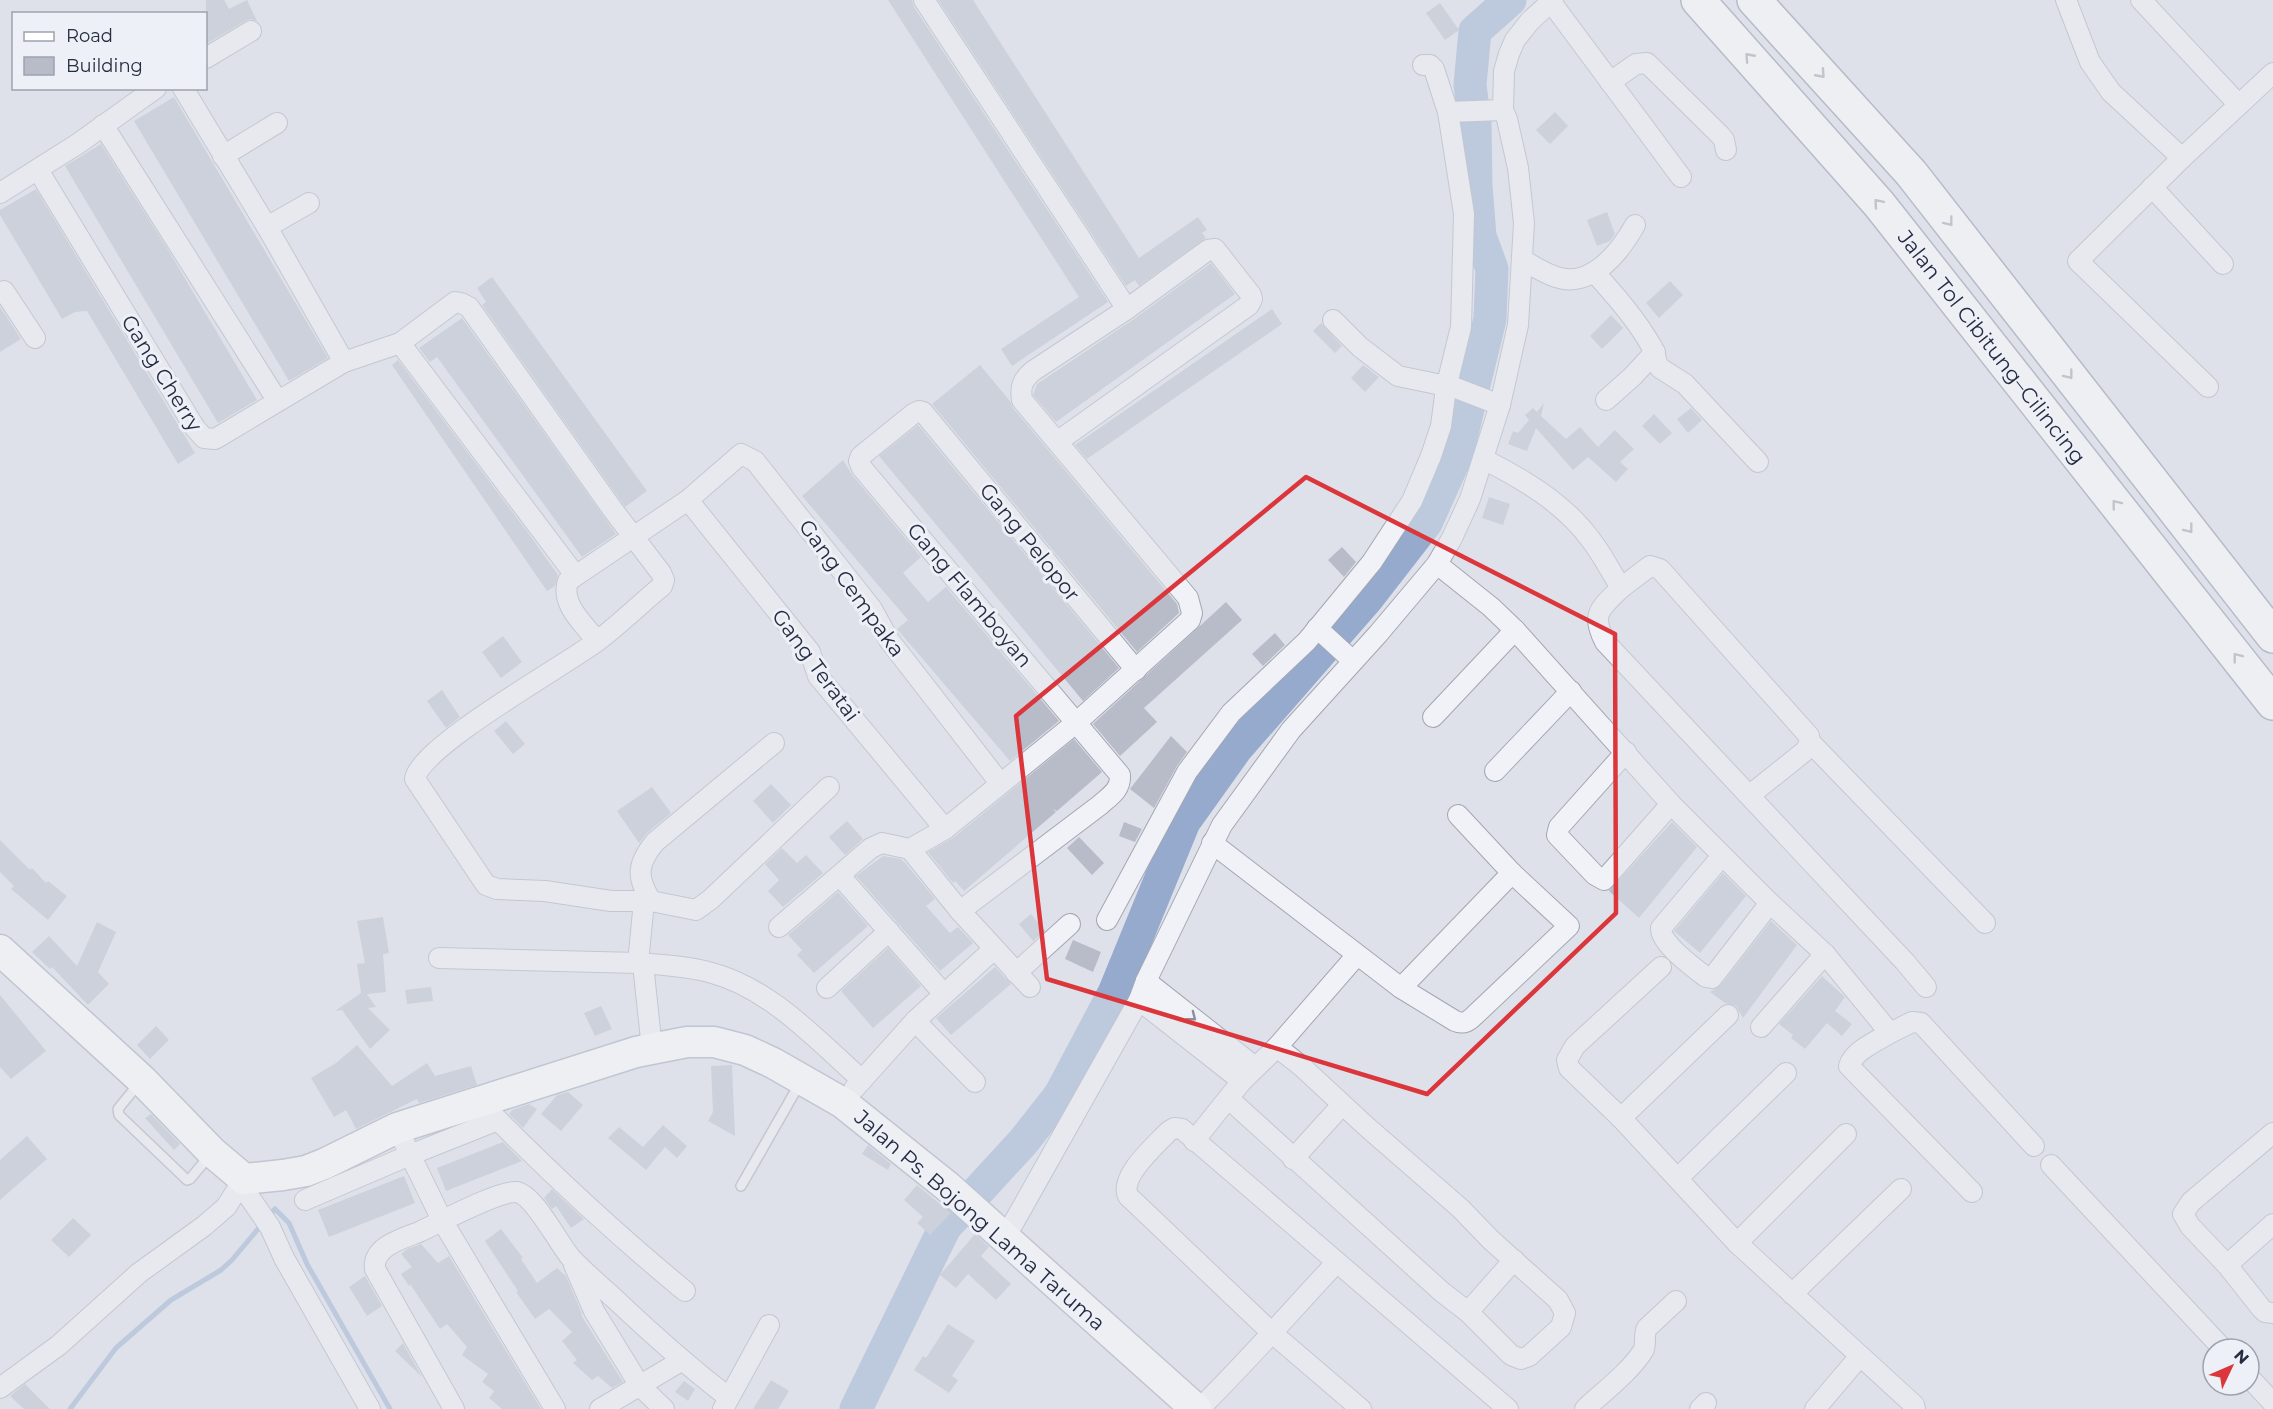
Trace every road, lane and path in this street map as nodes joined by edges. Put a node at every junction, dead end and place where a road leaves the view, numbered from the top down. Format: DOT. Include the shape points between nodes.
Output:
graph roads {
  1 [pos="924,0"];
  2 [pos="1698,0"];
  3 [pos="1754,0"];
  4 [pos="2066,0"];
  5 [pos="2141,0"];
  6 [pos="1552,1"];
  7 [pos="251,31"];
  8 [pos="207,57"];
  9 [pos="1423,65"];
  10 [pos="2273,73"];
  11 [pos="1610,82"];
  12 [pos="153,90"];
  13 [pos="184,90"];
  14 [pos="2239,105"];
  15 [pos="1496,110"];
  16 [pos="1452,112"];
  17 [pos="277,123"];
  18 [pos="103,125"];
  19 [pos="1726,150"];
  20 [pos="223,156"];
  21 [pos="2182,158"];
  22 [pos="38,170"];
  23 [pos="1681,177"];
  24 [pos="2152,187"];
  25 [pos="0,193"];
  26 [pos="309,203"];
  27 [pos="1635,225"];
  28 [pos="267,227"];
  29 [pos="1523,260"];
  30 [pos="2223,264"];
  31 [pos="1594,272"];
  32 [pos="1,290"];
  33 [pos="1127,309"];
  34 [pos="1333,320"];
  35 [pos="35,338"];
  36 [pos="400,343"];
  37 [pos="1655,352"];
  38 [pos="344,363"];
  39 [pos="2208,387"];
  40 [pos="1451,388"];
  41 [pos="277,400"];
  42 [pos="1606,400"];
  43 [pos="1494,402"];
  44 [pos="1057,442"];
  45 [pos="1483,459"];
  46 [pos="1758,462"];
  47 [pos="862,468"];
  48 [pos="688,500"];
  49 [pos="634,538"];
  50 [pos="1437,564"];
  51 [pos="575,575"];
  52 [pos="1621,588"];
  53 [pos="1320,630"];
  54 [pos="1515,630"];
  55 [pos="2273,636"];
  56 [pos="597,641"];
  57 [pos="1348,656"];
  58 [pos="1136,670"];
  59 [pos="1571,691"];
  60 [pos="2273,703"];
  61 [pos="1433,717"];
  62 [pos="1077,722"];
  63 [pos="1810,742"];
  64 [pos="774,743"];
  65 [pos="1626,752"];
  66 [pos="1495,771"];
  67 [pos="1000,783"];
  68 [pos="829,787"];
  69 [pos="1750,795"];
  70 [pos="1671,804"];
  71 [pos="1458,816"];
  72 [pos="945,829"];
  73 [pos="1212,843"];
  74 [pos="910,849"];
  75 [pos="1722,856"];
  76 [pos="1512,873"];
  77 [pos="840,876"];
  78 [pos="647,901"];
  79 [pos="1770,903"];
  80 [pos="960,911"];
  81 [pos="1107,920"];
  82 [pos="1985,923"];
  83 [pos="1070,924"];
  84 [pos="779,927"];
  85 [pos="889,931"];
  86 [pos="994,949"];
  87 [pos="0,950"];
  88 [pos="1825,954"];
  89 [pos="1357,955"];
  90 [pos="439,958"];
  91 [pos="640,963"];
  92 [pos="1661,967"];
  93 [pos="1146,981"];
  94 [pos="1926,987"];
  95 [pos="827,988"];
  96 [pos="1401,988"];
  97 [pos="943,993"];
  98 [pos="1139,1000"];
  99 [pos="1728,1015"];
  100 [pos="915,1021"];
  101 [pos="1761,1027"];
  102 [pos="1890,1033"];
  103 [pos="1277,1047"];
  104 [pos="652,1049"];
  105 [pos="1786,1073"];
  106 [pos="1248,1074"];
  107 [pos="803,1078"];
  108 [pos="142,1080"];
  109 [pos="975,1082"];
  110 [pos="852,1091"];
  111 [pos="1229,1099"];
  112 [pos="1342,1105"];
  113 [pos="489,1111"];
  114 [pos="1621,1118"];
  115 [pos="397,1128"];
  116 [pos="2273,1133"];
  117 [pos="1846,1134"];
  118 [pos="1194,1141"];
  119 [pos="2034,1146"];
  120 [pos="212,1152"];
  121 [pos="410,1155"];
  122 [pos="1293,1159"];
  123 [pos="2051,1165"];
  124 [pos="1678,1178"];
  125 [pos="243,1182"];
  126 [pos="741,1186"];
  127 [pos="1901,1189"];
  128 [pos="1972,1192"];
  129 [pos="305,1200"];
  130 [pos="443,1222"];
  131 [pos="2273,1224"];
  132 [pos="999,1233"];
  133 [pos="1737,1243"];
  134 [pos="570,1257"];
  135 [pos="1514,1260"];
  136 [pos="1337,1262"];
  137 [pos="2228,1265"];
  138 [pos="685,1291"];
  139 [pos="1792,1294"];
  140 [pos="1676,1301"];
  141 [pos="1468,1312"];
  142 [pos="2273,1313"];
  143 [pos="769,1325"];
  144 [pos="1271,1332"];
  145 [pos="2212,1337"];
  146 [pos="1860,1356"];
  147 [pos="681,1361"];
  148 [pos="640,1386"];
  149 [pos="0,1388"];
  150 [pos="2261,1390"];
  151 [pos="726,1403"];
  152 [pos="2273,1403"];
  153 [pos="370,1409"];
  154 [pos="454,1409"];
  155 [pos="555,1409"];
  156 [pos="600,1409"];
  157 [pos="664,1409"];
  158 [pos="1198,1409"];
  159 [pos="1361,1409"];
  160 [pos="1508,1409"];
  161 [pos="1586,1409"];
  162 [pos="1815,1409"];
  163 [pos="1915,1409"];
  1 -- 33 [label="street"];
  60 -- 2 [label="highway, Jalan Tol Cibitung–Cilincing, one-way" via="1879,204"];
  3 -- 55 [label="highway, Jalan Tol Cibitung–Cilincing, one-way" via="1911,173"];
  4 -- 21 [label="street" via="2090,62 2111,92"];
  5 -- 14 [label="street"];
  6 -- 11 [label="street"];
  6 -- 15 [label="street" via="1515,40"];
  7 -- 8 [label="street"];
  9 -- 16 [label="street" via="1434,69"];
  10 -- 14 [label="street"];
  11 -- 19 [label="street" via="1636,64 1647,63 1720,135"];
  11 -- 23 [label="street"];
  12 -- 18 [label="street"];
  13 -- 20 [label="street"];
  14 -- 21 [label="street"];
  15 -- 16 [label="street"];
  15 -- 29 [label="street" via="1508,119 1518,168 1524,223"];
  16 -- 40 [label="street" via="1464,214 1461,327"];
  17 -- 20 [label="street"];
  18 -- 22 [label="street"];
  18 -- 41 [label="street"];
  20 -- 28 [label="street"];
  21 -- 24 [label="street"];
  22 -- 25 [label="street"];
  22 -- 41 [label="street, Gang Cherry" via="199,434 216,439"];
  24 -- 30 [label="street"];
  24 -- 39 [label="street" via="2078,261"];
  26 -- 28 [label="street"];
  27 -- 31 [label="street" via="1618,252"];
  28 -- 38 [label="street"];
  29 -- 31 [label="street" via="1566,279 1579,279"];
  29 -- 43 [label="street" via="1518,325"];
  31 -- 37 [label="street"];
  32 -- 35 [label="street"];
  33 -- 44 [label="street" via="1033,371 1022,384 1022,400"];
  33 -- 44 [label="street" via="1189,262 1215,249 1252,300"];
  34 -- 40 [label="street" via="1398,376"];
  36 -- 38 [label="street, Gang Cherry"];
  36 -- 49 [label="street, Gang Cherry" via="455,302 469,307"];
  36 -- 51 [label="street"];
  37 -- 42 [label="street"];
  37 -- 46 [label="street" via="1657,364 1665,374 1685,384"];
  38 -- 41 [label="street, Gang Cherry"];
  40 -- 43 [label="street"];
  40 -- 53 [label="street" via="1412,501"];
  43 -- 45 [label="street"];
  44 -- 58 [label="street" via="1188,598 1190,620"];
  45 -- 50 [label="street" via="1470,499"];
  45 -- 52 [label="street" via="1524,480 1563,511 1591,539"];
  47 -- 58 [label="street, Gang Pelopor" via="861,456 917,412 925,415"];
  47 -- 62 [label="street, Gang Flamboyan"];
  48 -- 49 [label="street"];
  48 -- 67 [label="street, Gang Cempaka" via="741,454 755,461 872,609 889,640"];
  48 -- 72 [label="street, Gang Teratai" via="810,651 818,675"];
  49 -- 51 [label="street"];
  49 -- 56 [label="street" via="661,573 662,586"];
  50 -- 54 [label="street"];
  50 -- 57 [label="street"];
  51 -- 56 [label="street" via="568,581 566,599"];
  52 -- 63 [label="street" via="1650,566 1660,569 1809,736"];
  52 -- 69 [label="street" via="1598,612 1597,626 1605,642"];
  53 -- 57 [label="street"];
  53 -- 81 [label="street" via="1231,713 1187,772"];
  54 -- 59 [label="street"];
  54 -- 61 [label="street"];
  56 -- 78 [label="street" via="479,718 424,762 415,779 489,886 611,901"];
  57 -- 73 [label="street"];
  58 -- 62 [label="street"];
  59 -- 65 [label="street"];
  59 -- 66 [label="street"];
  62 -- 67 [label="street"];
  62 -- 80 [label="street, Gang Flamboyan" via="1121,782 1116,790"];
  63 -- 69 [label="street" via="1805,751"];
  63 -- 82 [label="street"];
  64 -- 78 [label="street" via="650,848 641,863 640,875"];
  65 -- 70 [label="street"];
  65 -- 70 [label="street" via="1559,827 1557,835 1604,880"];
  67 -- 72 [label="street"];
  68 -- 78 [label="street" via="704,905 696,910"];
  69 -- 94 [label="street"];
  70 -- 75 [label="street"];
  71 -- 76 [label="street"];
  72 -- 74 [label="street"];
  73 -- 89 [label="street"];
  73 -- 93 [label="street"];
  74 -- 77 [label="street" via="882,843"];
  74 -- 80 [label="street"];
  75 -- 79 [label="street"];
  75 -- 79 [label="street" via="1660,928 1661,936 1670,946 1712,978"];
  76 -- 96 [label="street"];
  76 -- 96 [label="street" via="1568,928 1468,1021 1455,1021"];
  77 -- 84 [label="street"];
  77 -- 85 [label="street"];
  78 -- 91 [label="street"];
  79 -- 88 [label="street"];
  80 -- 86 [label="street"];
  83 -- 86 [label="street" via="1023,980"];
  85 -- 95 [label="street"];
  85 -- 97 [label="street"];
  86 -- 97 [label="street"];
  87 -- 108 [label="main road"];
  88 -- 101 [label="street"];
  88 -- 102 [label="street"];
  89 -- 96 [label="street"];
  89 -- 103 [label="street"];
  90 -- 91 [label="street"];
  91 -- 104 [label="street"];
  91 -- 110 [label="street" via="712,972 765,997"];
  92 -- 114 [label="street" via="1575,1046 1567,1060 1569,1068"];
  93 -- 98 [label="street"];
  93 -- 106 [label="street, one-way"];
  97 -- 100 [label="street"];
  98 -- 106 [label="street"];
  98 -- 132 [label="street"];
  99 -- 114 [label="street"];
  100 -- 109 [label="street"];
  100 -- 110 [label="street"];
  102 -- 119 [label="street" via="1912,1022 1921,1023"];
  102 -- 128 [label="street" via="1858,1053 1849,1066"];
  103 -- 106 [label="street"];
  103 -- 112 [label="street"];
  104 -- 107 [label="main road, Jalan Ps. Bojong Lama Taruma" via="687,1042 714,1042 745,1050"];
  104 -- 113 [label="main road, Jalan Ps. Bojong Lama Taruma" via="596,1064"];
  105 -- 124 [label="street"];
  106 -- 111 [label="street"];
  107 -- 110 [label="main road, Jalan Ps. Bojong Lama Taruma"];
  107 -- 126 [label="lane"];
  108 -- 120 [label="main road"];
  108 -- 120 [label="lane" via="118,1109 119,1115 187,1180"];
  110 -- 132 [label="main road, Jalan Ps. Bojong Lama Taruma"];
  111 -- 118 [label="street"];
  111 -- 122 [label="street"];
  112 -- 122 [label="street"];
  112 -- 135 [label="street"];
  113 -- 115 [label="main road, Jalan Ps. Bojong Lama Taruma"];
  113 -- 121 [label="street"];
  113 -- 138 [label="street"];
  114 -- 124 [label="street"];
  115 -- 121 [label="street"];
  115 -- 125 [label="main road, Jalan Ps. Bojong Lama Taruma" via="306,1171"];
  116 -- 137 [label="street" via="2182,1214"];
  117 -- 133 [label="street"];
  118 -- 136 [label="street"];
  118 -- 144 [label="street" via="1182,1129 1168,1132 1132,1171 1125,1190"];
  120 -- 125 [label="main road"];
  121 -- 129 [label="street"];
  121 -- 130 [label="street"];
  122 -- 141 [label="street"];
  123 -- 145 [label="street"];
  124 -- 133 [label="street"];
  125 -- 149 [label="street" via="226,1207 204,1226 139,1273 59,1345"];
  125 -- 153 [label="street"];
  127 -- 139 [label="street"];
  130 -- 134 [label="street" via="493,1197 519,1192 529,1199"];
  130 -- 154 [label="street" via="380,1250 374,1263"];
  130 -- 155 [label="street"];
  131 -- 137 [label="street"];
  132 -- 158 [label="main road, Jalan Ps. Bojong Lama Taruma"];
  133 -- 139 [label="street"];
  134 -- 147 [label="street"];
  134 -- 148 [label="street" via="594,1311"];
  135 -- 141 [label="street"];
  135 -- 141 [label="street" via="1564,1307 1561,1327 1521,1359 1511,1355"];
  136 -- 144 [label="street"];
  136 -- 160 [label="street"];
  137 -- 142 [label="street" via="2261,1308"];
  139 -- 146 [label="street"];
  140 -- 161 [label="street" via="1647,1328 1643,1351"];
  143 -- 151 [label="street"];
  144 -- 158 [label="street"];
  144 -- 159 [label="street"];
  146 -- 162 [label="street"];
  146 -- 163 [label="street"];
  147 -- 148 [label="street"];
  147 -- 151 [label="street"];
  148 -- 156 [label="street"];
  148 -- 157 [label="street"];
  150 -- 152 [label="street"];
}
